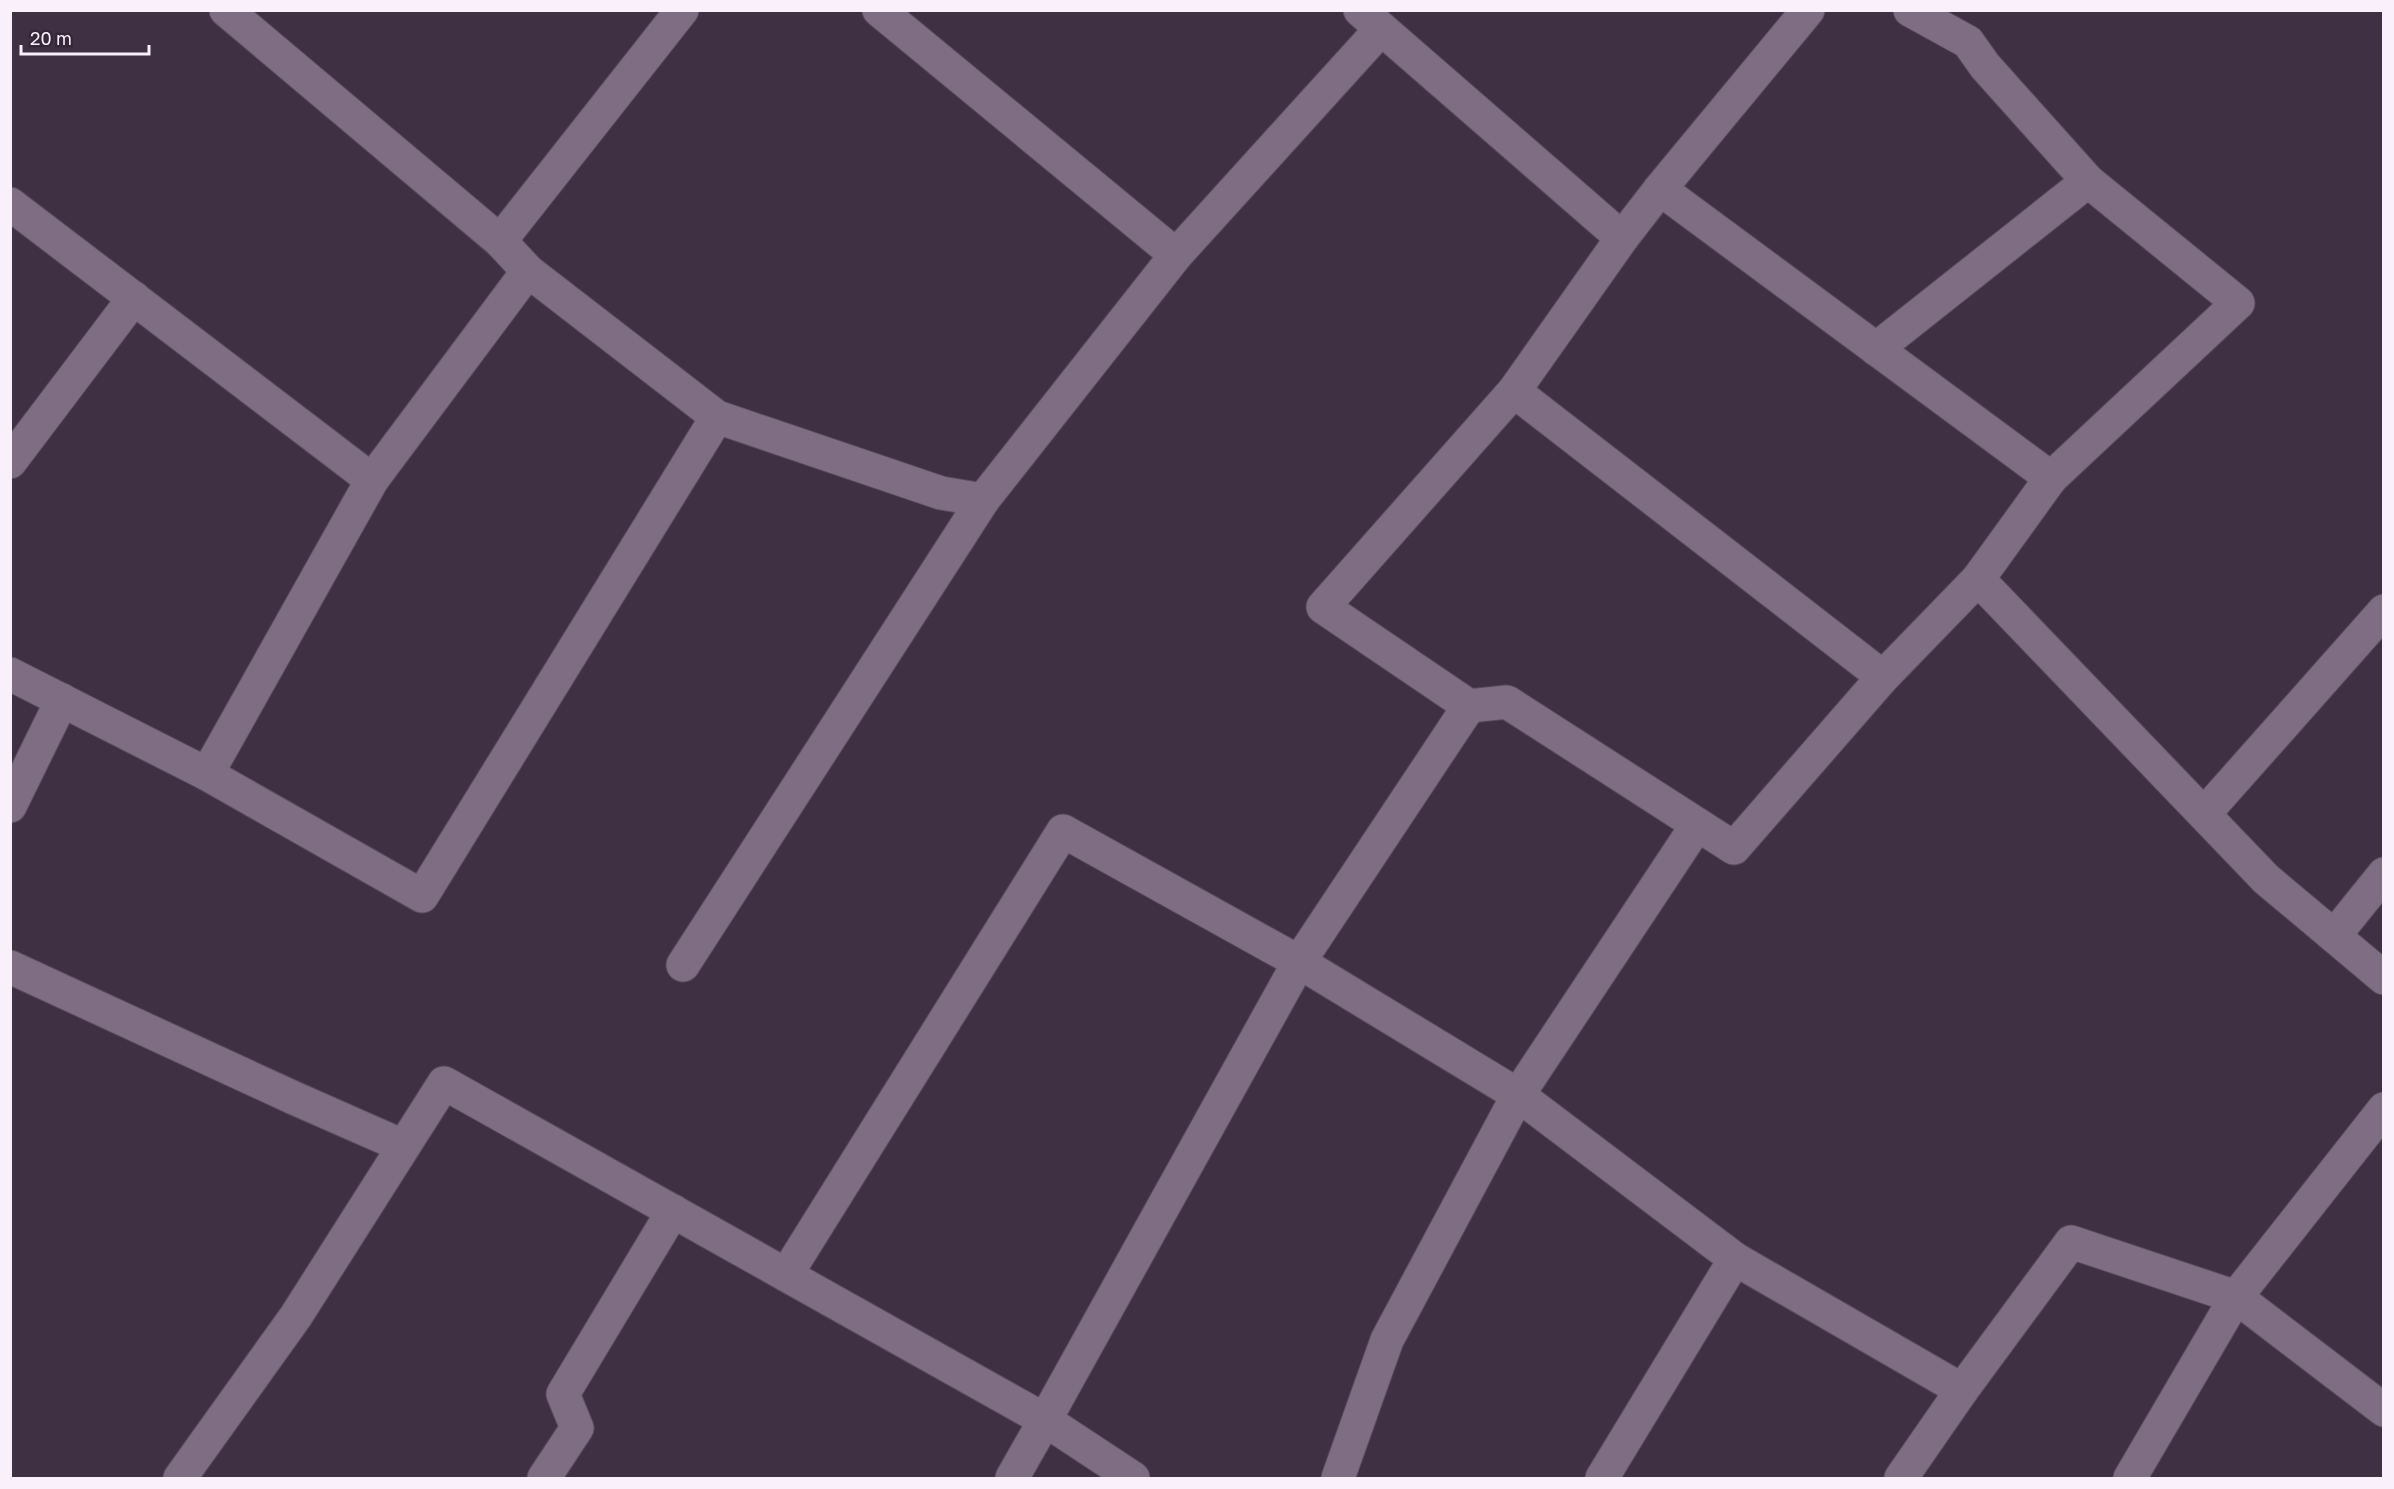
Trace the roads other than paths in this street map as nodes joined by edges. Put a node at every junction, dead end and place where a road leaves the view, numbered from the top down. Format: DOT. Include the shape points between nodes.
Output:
graph roads {
  1 [pos="226,10"];
  2 [pos="682,10"];
  3 [pos="879,10"];
  4 [pos="1808,10"];
  5 [pos="1910,10"];
  6 [pos="1370,20"];
  7 [pos="2088,181"];
  8 [pos="1660,189"];
  9 [pos="10,204"];
  10 [pos="1622,238"];
  11 [pos="500,241"];
  12 [pos="1176,255"];
  13 [pos="528,271"];
  14 [pos="134,298"];
  15 [pos="1876,349"];
  16 [pos="1514,391"];
  17 [pos="717,417"];
  18 [pos="10,462"];
  19 [pos="2051,478"];
  20 [pos="372,480"];
  21 [pos="982,500"];
  22 [pos="1978,579"];
  23 [pos="2384,611"];
  24 [pos="10,674"];
  25 [pos="1883,677"];
  26 [pos="62,700"];
  27 [pos="1469,706"];
  28 [pos="207,774"];
  29 [pos="10,806"];
  30 [pos="2204,814"];
  31 [pos="1697,825"];
  32 [pos="2384,874"];
  33 [pos="2334,936"];
  34 [pos="1299,962"];
  35 [pos="683,965"];
  36 [pos="10,967"];
  37 [pos="2384,978"];
  38 [pos="1518,1095"];
  39 [pos="2384,1109"];
  40 [pos="404,1146"];
  41 [pos="673,1211"];
  42 [pos="1736,1259"];
  43 [pos="786,1275"];
  44 [pos="2236,1297"];
  45 [pos="1962,1390"];
  46 [pos="2384,1410"];
  47 [pos="1045,1420"];
  48 [pos="180,1479"];
  49 [pos="544,1479"];
  50 [pos="1012,1479"];
  51 [pos="1133,1479"];
  52 [pos="1338,1479"];
  53 [pos="1602,1479"];
  54 [pos="1901,1479"];
  55 [pos="2130,1479"];
  1 -- 11 [label="street"];
  2 -- 11 [label="street"];
  3 -- 12 [label="street"];
  4 -- 8 [label="street"];
  5 -- 7 [label="street" via="1968,42"];
  6 -- 10 [label="street"];
  6 -- 12 [label="street"];
  7 -- 15 [label="street"];
  7 -- 19 [label="street" via="2238,303"];
  8 -- 10 [label="street"];
  8 -- 15 [label="street"];
  9 -- 14 [label="street"];
  10 -- 16 [label="street"];
  11 -- 13 [label="street"];
  12 -- 21 [label="street"];
  13 -- 17 [label="street"];
  13 -- 20 [label="street"];
  14 -- 18 [label="street"];
  14 -- 20 [label="street"];
  15 -- 19 [label="street"];
  16 -- 25 [label="street"];
  16 -- 27 [label="street" via="1323,607"];
  17 -- 21 [label="street" via="941,493"];
  17 -- 28 [label="street" via="422,896"];
  19 -- 22 [label="street"];
  20 -- 28 [label="street"];
  21 -- 35 [label="street"];
  22 -- 25 [label="street"];
  22 -- 30 [label="street"];
  23 -- 30 [label="street"];
  24 -- 26 [label="street"];
  25 -- 31 [label="street" via="1734,848"];
  26 -- 28 [label="street"];
  26 -- 29 [label="street"];
  27 -- 31 [label="street" via="1507,702"];
  27 -- 34 [label="street"];
  30 -- 33 [label="street" via="2266,879"];
  31 -- 38 [label="street"];
  32 -- 33 [label="street"];
  33 -- 37 [label="street"];
  34 -- 38 [label="street"];
  34 -- 43 [label="street" via="1063,831"];
  34 -- 47 [label="street"];
  36 -- 40 [label="street"];
  38 -- 42 [label="street"];
  38 -- 52 [label="street" via="1387,1340"];
  39 -- 44 [label="street"];
  40 -- 41 [label="street" via="444,1083"];
  40 -- 48 [label="street" via="296,1316"];
  41 -- 43 [label="street"];
  41 -- 49 [label="street" via="563,1394 577,1428"];
  42 -- 45 [label="street"];
  42 -- 53 [label="street"];
  43 -- 47 [label="street"];
  44 -- 45 [label="street" via="2071,1242"];
  44 -- 46 [label="street"];
  44 -- 55 [label="street"];
  45 -- 54 [label="street"];
  47 -- 50 [label="street"];
  47 -- 51 [label="street"];
}
